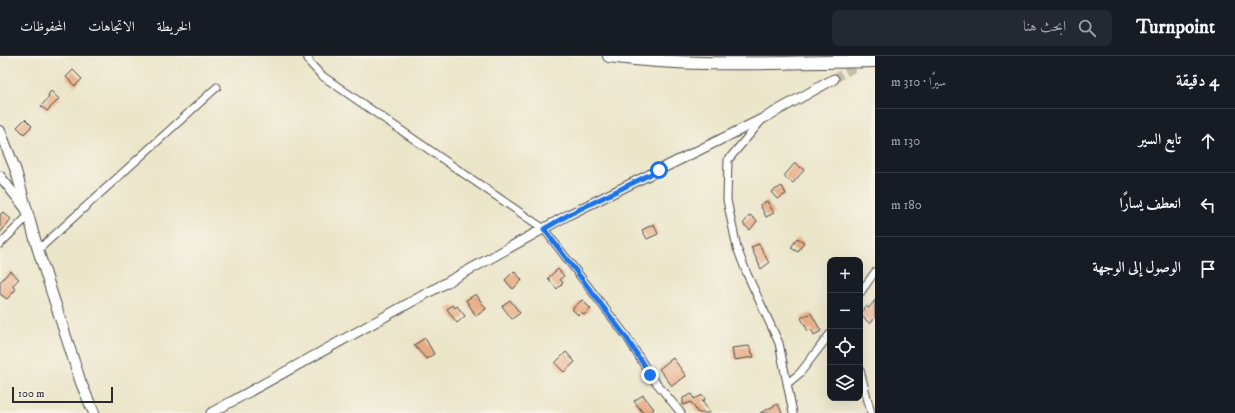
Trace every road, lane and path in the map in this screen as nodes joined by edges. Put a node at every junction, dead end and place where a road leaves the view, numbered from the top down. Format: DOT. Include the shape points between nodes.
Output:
graph roads {
  1 [pos="307,56"];
  2 [pos="609,56"];
  3 [pos="875,61"];
  4 [pos="834,79"];
  5 [pos="217,87"];
  6 [pos="764,118"];
  7 [pos="0,131"];
  8 [pos="0,176"];
  9 [pos="27,213"];
  10 [pos="544,229"];
  11 [pos="0,244"];
  12 [pos="38,250"];
  13 [pos="875,272"];
  14 [pos="872,283"];
  15 [pos="863,290"];
  16 [pos="827,340"];
  17 [pos="863,382"];
  18 [pos="788,383"];
  19 [pos="94,413"];
  20 [pos="211,413"];
  21 [pos="681,413"];
  22 [pos="793,413"];
  23 [pos="871,413"];
  1 -- 10 [label="street" via="321,75"];
  2 -- 3 [label="highway" via="729,64"];
  4 -- 6 [label="street"];
  5 -- 12 [label="street"];
  6 -- 10 [label="street"];
  6 -- 18 [label="street" via="728,160 727,200 737,248 779,343"];
  7 -- 9 [label="main road" via="20,183"];
  8 -- 9 [label="street"];
  9 -- 11 [label="street"];
  9 -- 12 [label="main road"];
  10 -- 20 [label="street"];
  10 -- 21 [label="street" via="626,337 650,375"];
  12 -- 19 [label="main road" via="81,383"];
  13 -- 14 [label="street"];
  14 -- 15 [label="street"];
  16 -- 18 [label="street" via="800,373"];
  17 -- 23 [label="street"];
  18 -- 22 [label="street"];
}
